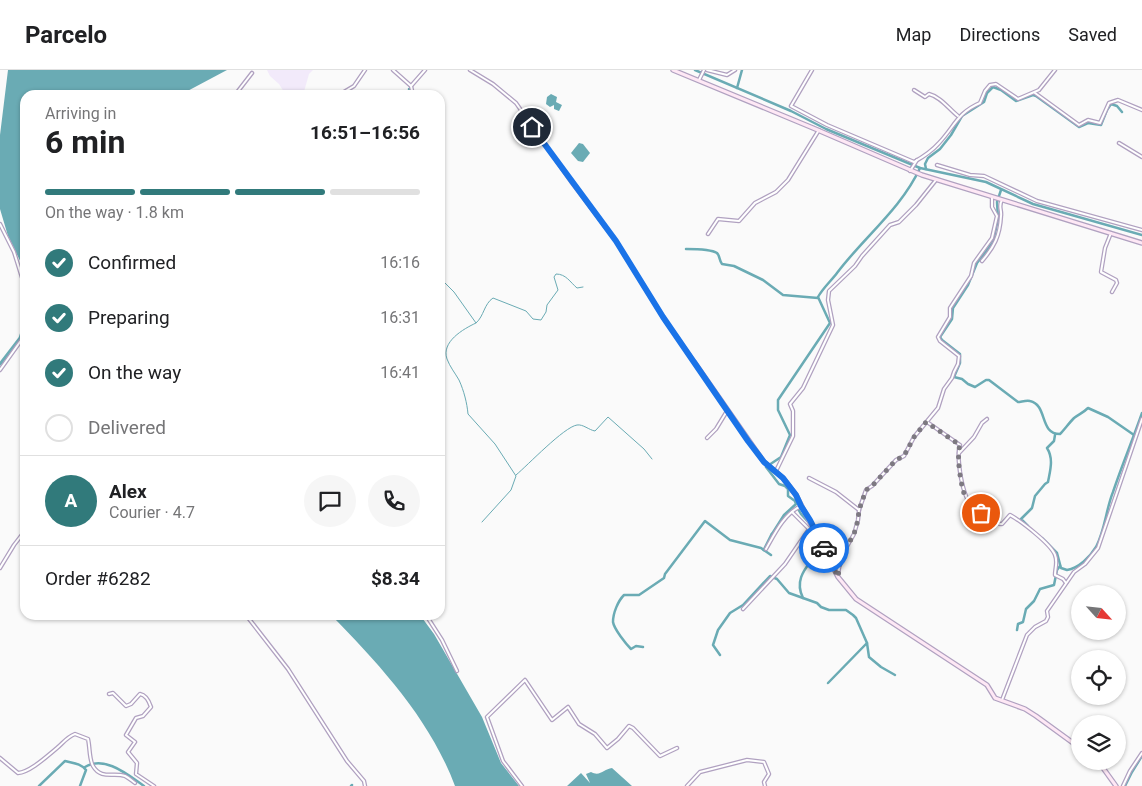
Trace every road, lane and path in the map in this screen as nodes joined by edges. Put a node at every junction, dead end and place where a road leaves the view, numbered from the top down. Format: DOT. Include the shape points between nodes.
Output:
graph roads {
  1 [pos="366,70"];
  2 [pos="393,70"];
  3 [pos="425,70"];
  4 [pos="470,70"];
  5 [pos="673,70"];
  6 [pos="704,70"];
  7 [pos="708,70"];
  8 [pos="735,70"];
  9 [pos="812,70"];
  10 [pos="1055,70"];
  11 [pos="252,73"];
  12 [pos="699,79"];
  13 [pos="411,86"];
  14 [pos="239,90"];
  15 [pos="347,90"];
  16 [pos="412,90"];
  17 [pos="914,90"];
  18 [pos="1034,92"];
  19 [pos="1142,110"];
  20 [pos="958,116"];
  21 [pos="819,130"];
  22 [pos="844,132"];
  23 [pos="840,139"];
  24 [pos="1119,143"];
  25 [pos="1142,157"];
  26 [pos="917,161"];
  27 [pos="937,166"];
  28 [pos="910,171"];
  29 [pos="936,180"];
  30 [pos="992,197"];
  31 [pos="1002,200"];
  32 [pos="0,224"];
  33 [pos="1142,230"];
  34 [pos="1111,233"];
  35 [pos="708,234"];
  36 [pos="1142,243"];
  37 [pos="982,262"];
  38 [pos="20,271"];
  39 [pos="1112,292"];
  40 [pos="20,342"];
  41 [pos="696,363"];
  42 [pos="0,370"];
  43 [pos="728,411"];
  44 [pos="987,419"];
  45 [pos="1142,419"];
  46 [pos="926,422"];
  47 [pos="707,438"];
  48 [pos="959,453"];
  49 [pos="775,472"];
  50 [pos="810,478"];
  51 [pos="801,506"];
  52 [pos="859,510"];
  53 [pos="792,512"];
  54 [pos="20,537"];
  55 [pos="766,549"];
  56 [pos="0,568"];
  57 [pos="838,577"];
  58 [pos="1066,583"];
  59 [pos="743,608"];
  60 [pos="250,620"];
  61 [pos="429,620"];
  62 [pos="457,671"];
  63 [pos="109,694"];
  64 [pos="1001,701"];
  65 [pos="1071,741"];
  66 [pos="677,748"];
  67 [pos="1142,753"];
  68 [pos="0,758"];
  69 [pos="1104,770"];
  70 [pos="135,782"];
  71 [pos="154,786"];
  72 [pos="366,786"];
  73 [pos="522,786"];
  74 [pos="687,786"];
  75 [pos="765,786"];
  76 [pos="1116,786"];
  77 [pos="1123,786"];
  1 -- 15 [label="street"];
  2 -- 13 [label="street"];
  3 -- 13 [label="street"];
  4 -- 41 [label="street" via="516,103 616,241"];
  5 -- 12 [label="street"];
  6 -- 12 [label="street"];
  7 -- 8 [label="street" via="727,75"];
  9 -- 22 [label="street" via="791,106"];
  10 -- 18 [label="street"];
  11 -- 14 [label="street"];
  12 -- 21 [label="street"];
  13 -- 16 [label="street"];
  17 -- 20 [label="street" via="944,102"];
  18 -- 19 [label="street" via="1080,125 1088,120 1100,122 1109,103 1118,100"];
  18 -- 20 [label="street" via="1016,98 992,84 980,103"];
  20 -- 26 [label="street" via="940,142"];
  21 -- 23 [label="street"];
  21 -- 35 [label="street" via="793,174 776,192 755,203 739,221 718,219"];
  22 -- 23 [label="street"];
  22 -- 26 [label="street"];
  23 -- 28 [label="street"];
  24 -- 25 [label="street"];
  26 -- 28 [label="street"];
  27 -- 33 [label="street" via="984,176 1038,201"];
  28 -- 29 [label="street"];
  29 -- 30 [label="street"];
  29 -- 49 [label="street" via="899,222 890,225 829,291 833,325 803,388 790,404 793,436"];
  30 -- 31 [label="street"];
  30 -- 46 [label="street" via="992,207 997,216 992,238 974,263 971,276 950,308 950,317 938,338 959,356 958,364 938,408"];
  31 -- 34 [label="street"];
  31 -- 37 [label="street" via="998,239"];
  32 -- 38 [label="street"];
  34 -- 36 [label="street"];
  34 -- 39 [label="street" via="1100,272 1116,280"];
  40 -- 42 [label="street"];
  41 -- 43 [label="street"];
  43 -- 47 [label="street"];
  43 -- 49 [label="street" via="764,462"];
  44 -- 48 [label="street"];
  45 -- 58 [label="street" via="1098,548"];
  46 -- 48 [label="street" via="960,445"];
  46 -- 52 [label="street" via="904,456 866,490"];
  48 -- 58 [label="street" via="967,501 1000,524 1010,516 1027,527 1054,553 1055,575"];
  49 -- 51 [label="street" via="796,495"];
  50 -- 52 [label="street"];
  51 -- 53 [label="street"];
  51 -- 57 [label="street"];
  52 -- 57 [label="street" via="854,534 841,557"];
  53 -- 55 [label="street" via="776,529"];
  53 -- 59 [label="street" via="809,529 785,564"];
  54 -- 56 [label="street"];
  57 -- 64 [label="street" via="856,599 987,685 995,698"];
  58 -- 64 [label="street" via="1047,611 1046,622 1027,635"];
  60 -- 72 [label="street" via="288,669"];
  61 -- 62 [label="street"];
  63 -- 71 [label="street" via="113,693 126,706 140,694 149,701 151,707 143,716 136,718 126,735 135,742 128,752 137,763 136,774"];
  64 -- 65 [label="street" via="1025,709"];
  66 -- 73 [label="street" via="660,756 629,726 608,748 579,724 568,707 552,720 525,680 487,716 503,761"];
  67 -- 77 [label="street"];
  68 -- 70 [label="street" via="18,774 27,772 68,736 75,734 88,739 92,766 99,773 125,776"];
  69 -- 76 [label="street"];
  74 -- 75 [label="street" via="700,772 747,760 764,762 769,774"];
}
